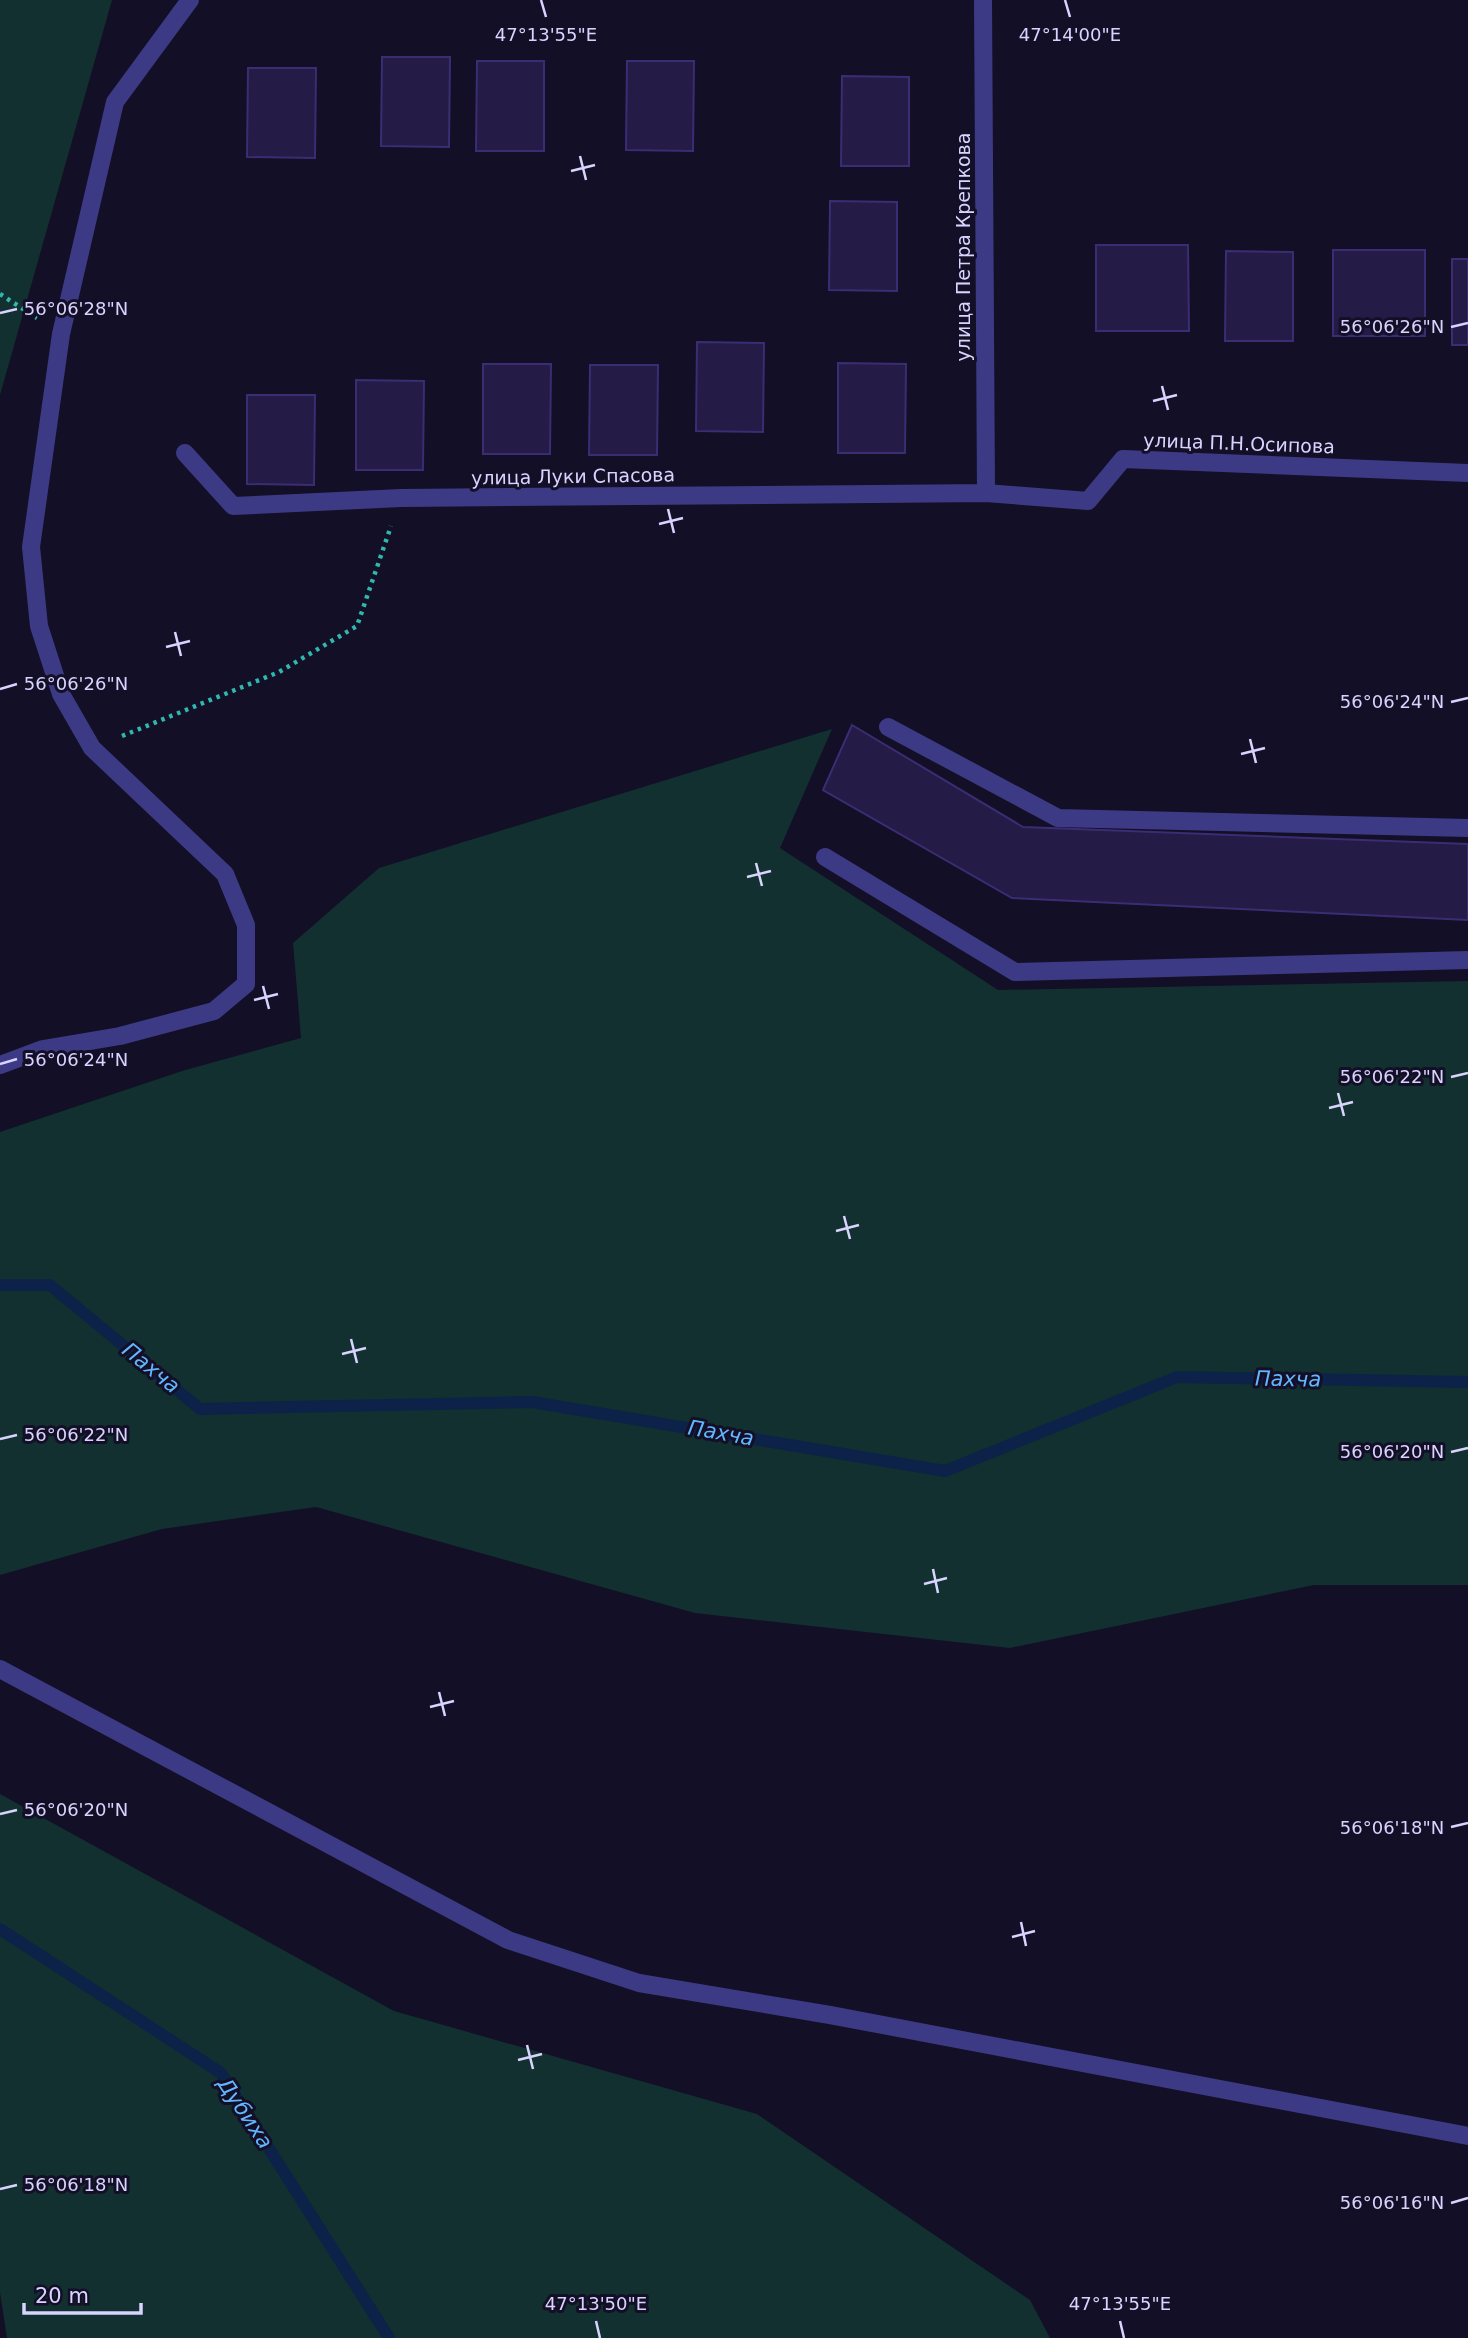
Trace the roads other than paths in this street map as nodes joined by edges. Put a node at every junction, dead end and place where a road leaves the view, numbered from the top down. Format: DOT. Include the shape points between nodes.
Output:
graph roads {
  1 [pos="190,0"];
  2 [pos="983,0"];
  3 [pos="185,453"];
  4 [pos="1468,473"];
  5 [pos="986,493"];
  6 [pos="888,727"];
  7 [pos="1468,828"];
  8 [pos="825,857"];
  9 [pos="1468,960"];
  10 [pos="0,1065"];
  11 [pos="0,1669"];
  12 [pos="1468,2136"];
  1 -- 10 [label="street" via="115,102 61,334 31,547 39,626 61,694 92,748 225,874 246,925 246,984 214,1011 120,1036 44,1049"];
  2 -- 5 [label="street, улица Петра Крепкова"];
  3 -- 5 [label="street, улица Луки Спасова" via="233,506 401,498"];
  4 -- 5 [label="street, улица П.Н.Осипова" via="1123,459 1088,500"];
  6 -- 7 [label="street" via="1058,818"];
  8 -- 9 [label="street" via="1015,972"];
  11 -- 12 [label="street" via="508,1940 639,1983"];
}
